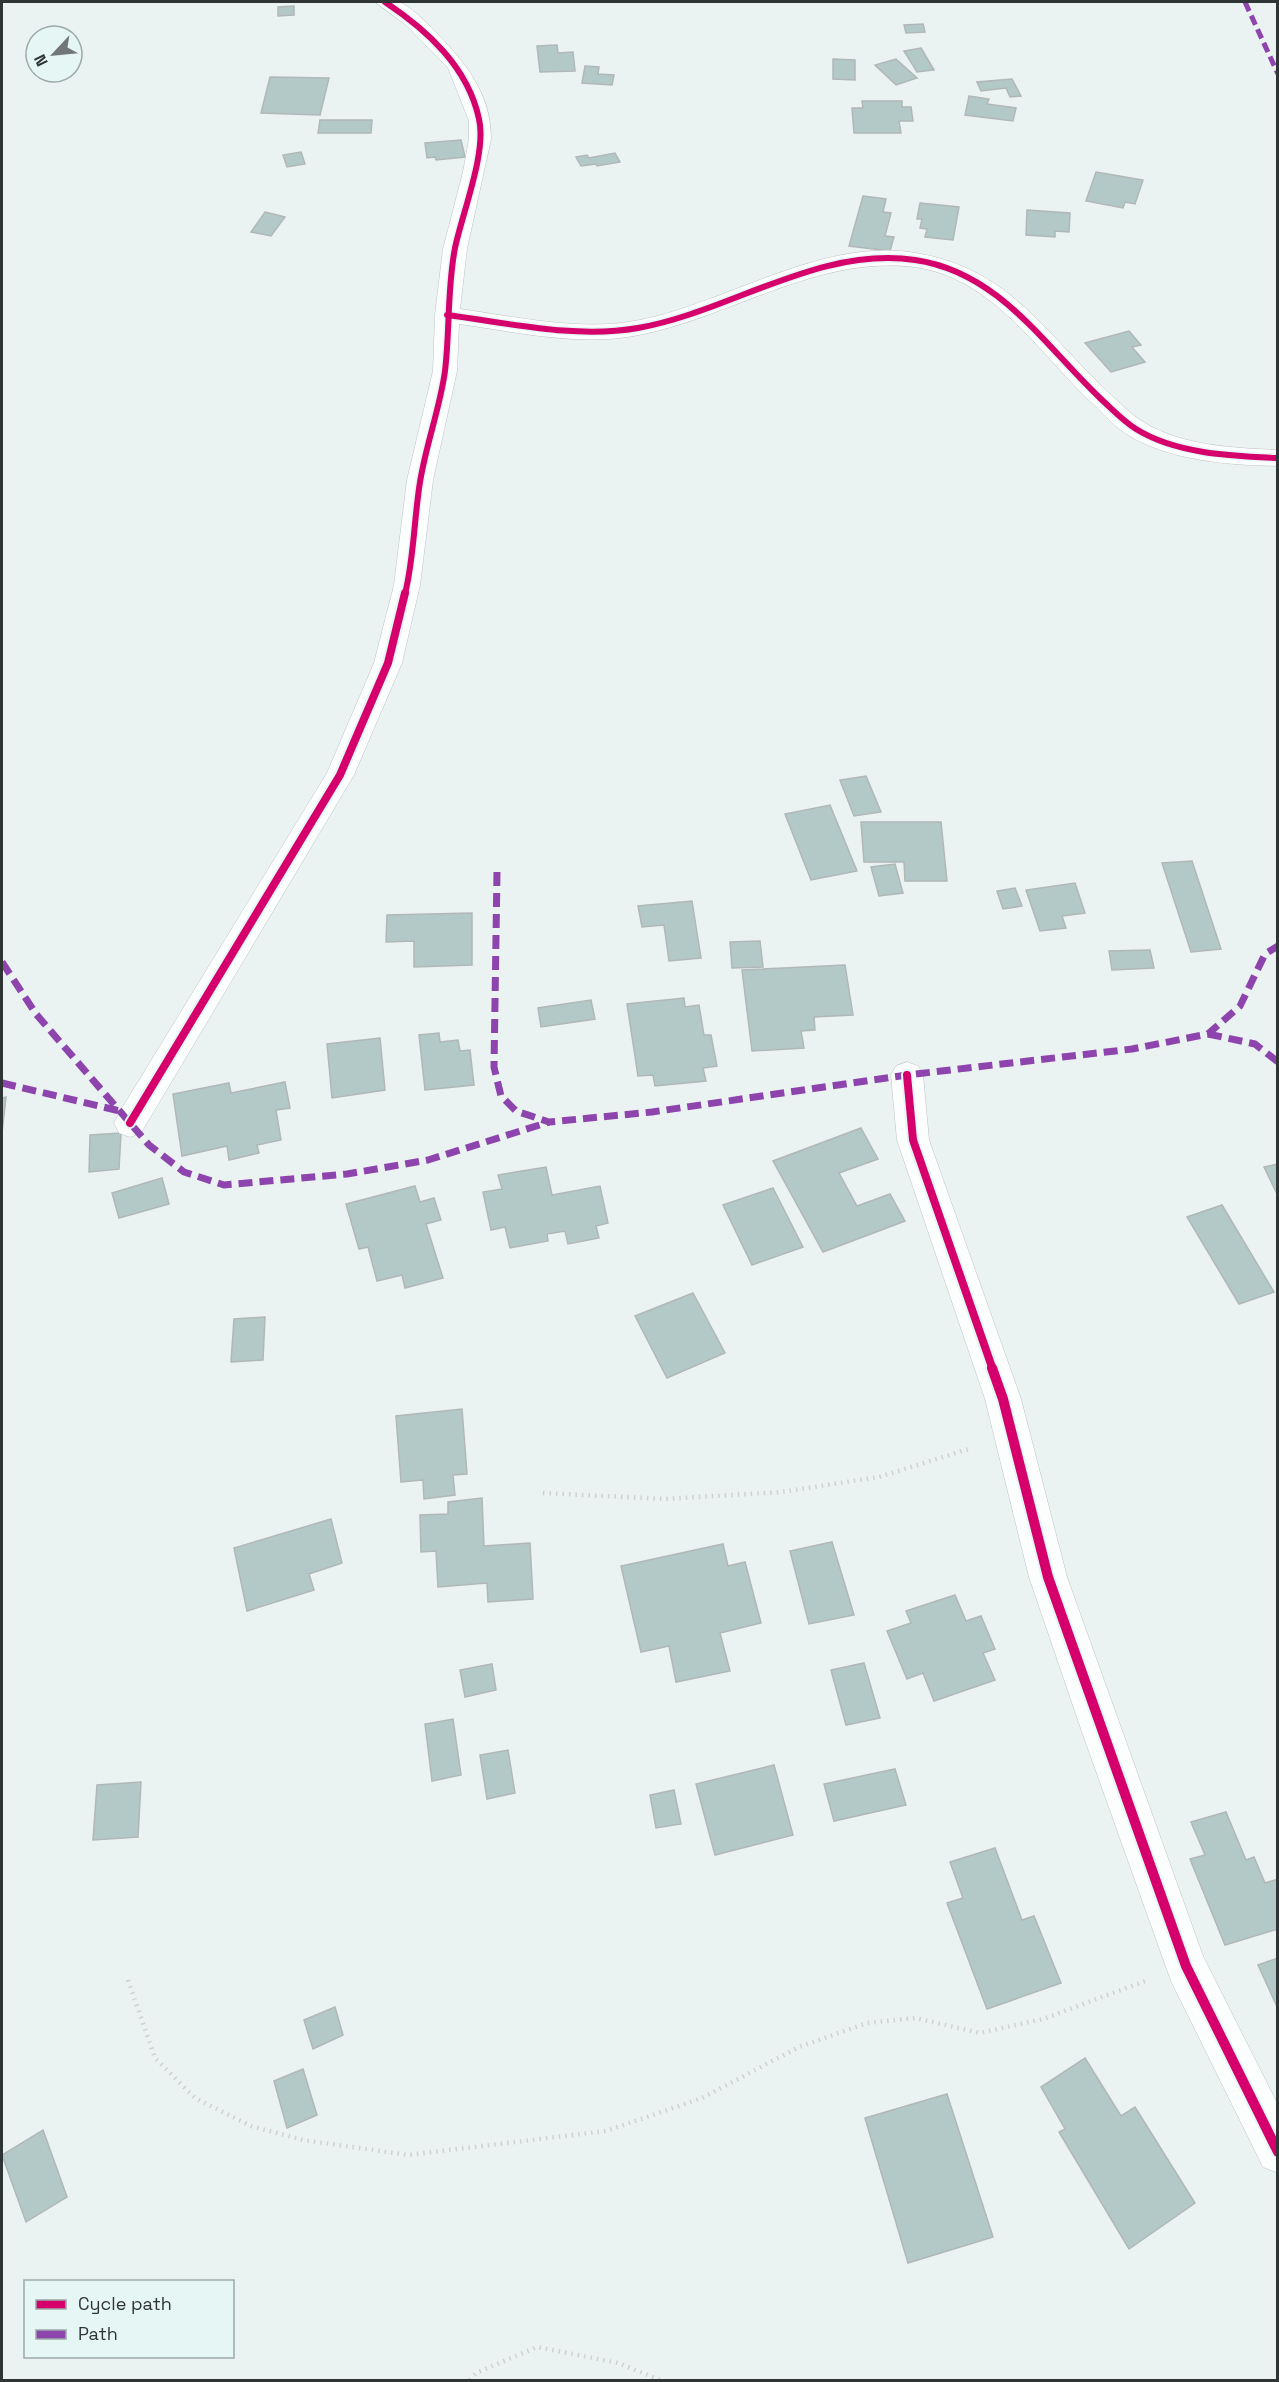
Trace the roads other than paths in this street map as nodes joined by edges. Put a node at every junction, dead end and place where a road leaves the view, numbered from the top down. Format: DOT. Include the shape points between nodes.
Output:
graph roads {
  1 [pos="385,2"];
  2 [pos="447,315"];
  3 [pos="1278,458"];
  4 [pos="907,1075"];
  5 [pos="130,1122"];
  6 [pos="1278,2152"];
  1 -- 2 [label="street" via="412,21 457,66 480,121 480,139 455,249"];
  2 -- 3 [label="street" via="601,331 638,328 831,266 872,258 915,260 959,272 987,286 1014,307 1096,394 1138,430 1178,446"];
  2 -- 5 [label="street" via="445,371 420,480 407,585 388,663 340,775"];
  4 -- 6 [label="street" via="913,1140 1003,1399 1048,1577 1185,1966"];
}
